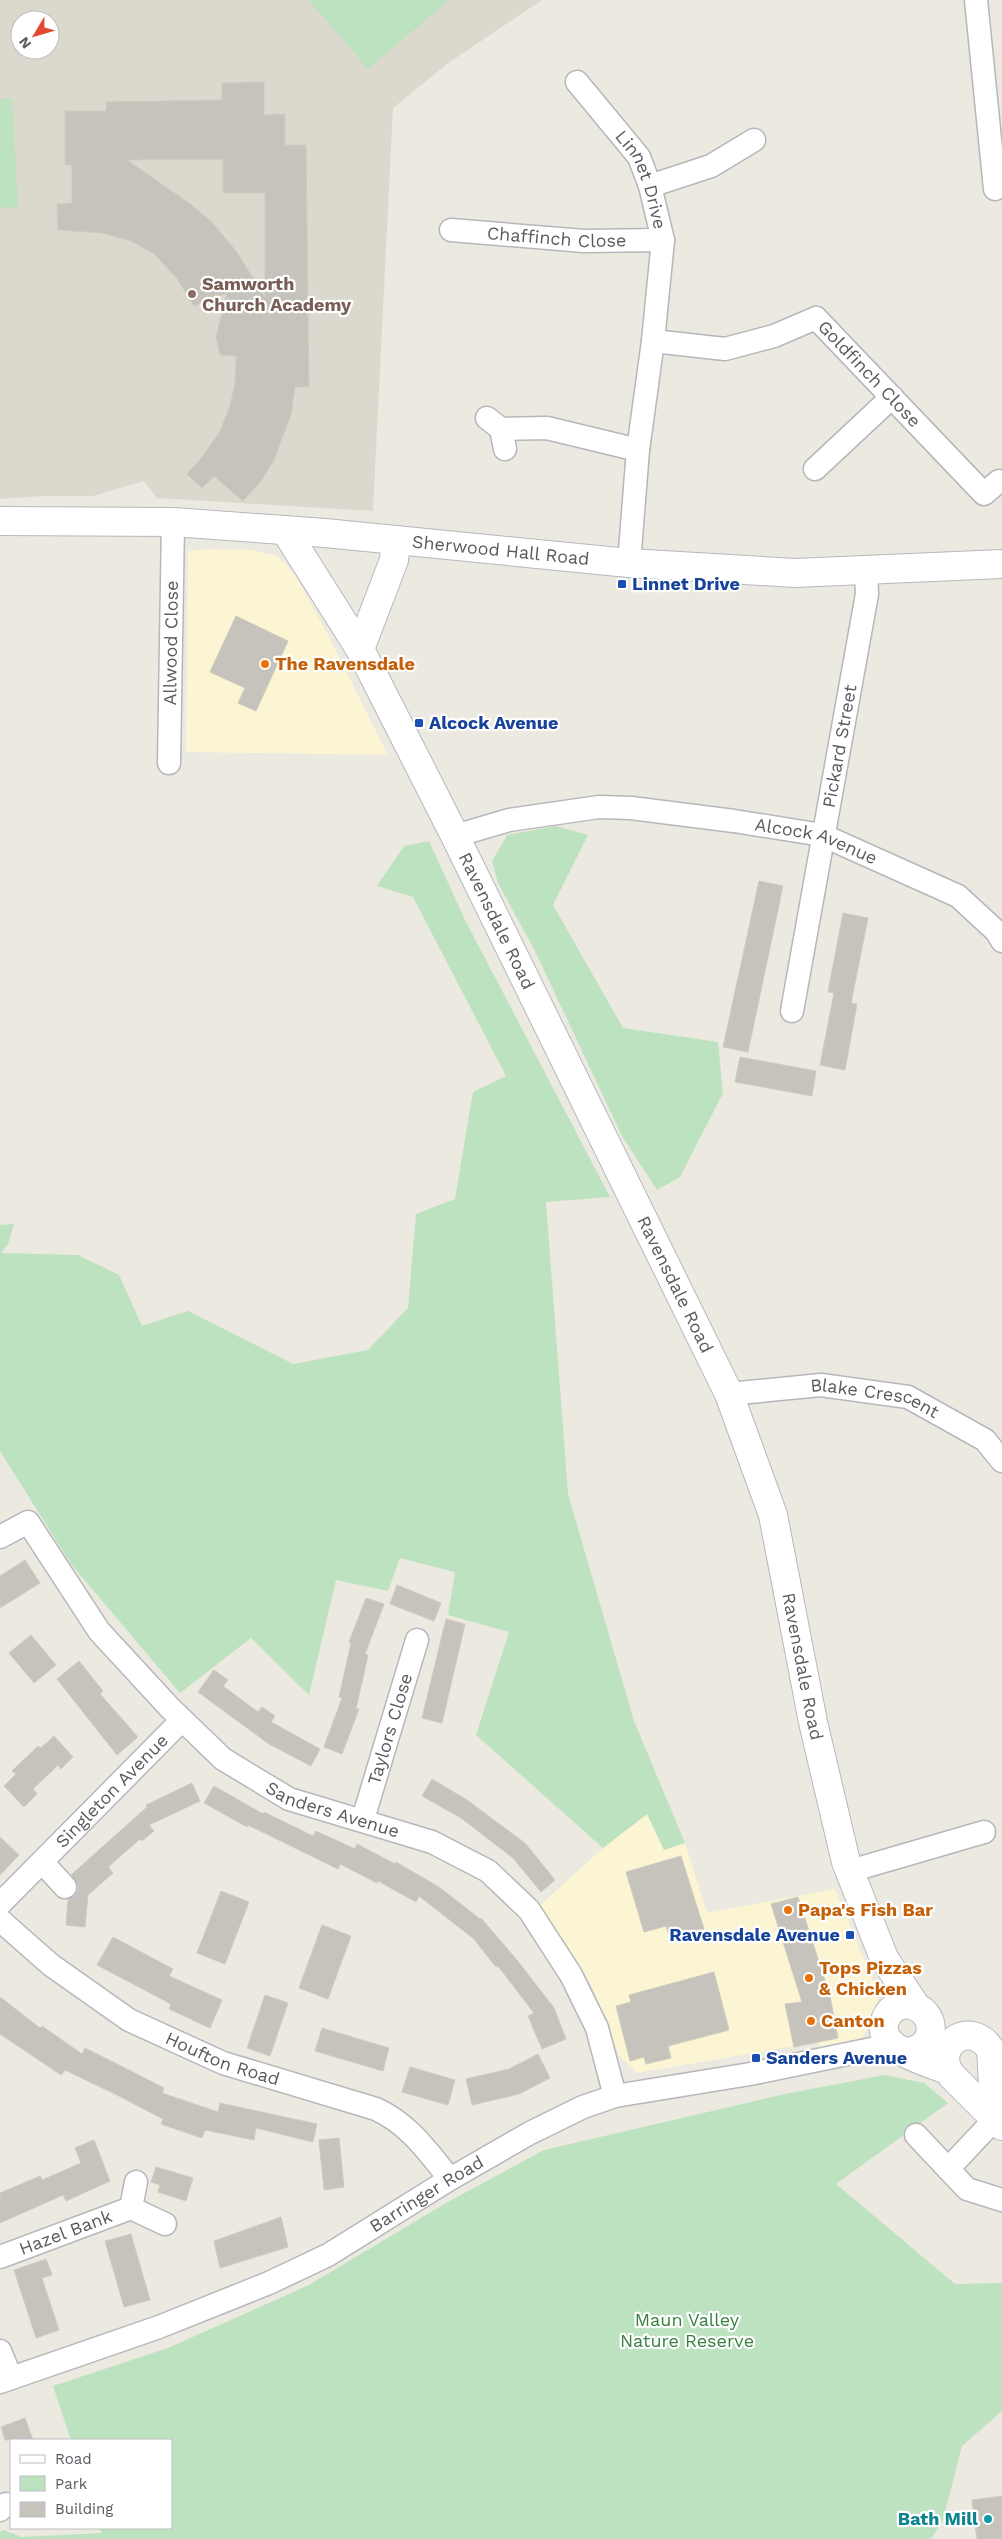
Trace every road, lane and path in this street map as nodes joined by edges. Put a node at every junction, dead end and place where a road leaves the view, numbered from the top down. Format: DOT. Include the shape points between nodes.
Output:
graph roads {
  1 [pos="976,0"];
  2 [pos="577,82"];
  3 [pos="754,140"];
  4 [pos="650,186"];
  5 [pos="995,189"];
  6 [pos="451,230"];
  7 [pos="663,240"];
  8 [pos="653,341"];
  9 [pos="892,397"];
  10 [pos="497,432"];
  11 [pos="638,450"];
  12 [pos="815,469"];
  13 [pos="999,481"];
  14 [pos="0,521"];
  15 [pos="173,522"];
  16 [pos="285,530"];
  17 [pos="325,533"];
  18 [pos="396,540"];
  19 [pos="629,563"];
  20 [pos="1002,564"];
  21 [pos="866,571"];
  22 [pos="317,578"];
  23 [pos="360,649"];
  24 [pos="169,763"];
  25 [pos="822,835"];
  26 [pos="455,836"];
  27 [pos="1002,941"];
  28 [pos="792,1011"];
  29 [pos="729,1394"];
  30 [pos="1002,1461"];
  31 [pos="0,1537"];
  32 [pos="417,1640"];
  33 [pos="182,1720"];
  34 [pos="363,1819"];
  35 [pos="984,1832"];
  36 [pos="43,1863"];
  37 [pos="850,1871"];
  38 [pos="65,1887"];
  39 [pos="0,1904"];
  40 [pos="0,1920"];
  41 [pos="903,2026"];
  42 [pos="966,2036"];
  43 [pos="997,2053"];
  44 [pos="953,2076"];
  45 [pos="615,2096"];
  46 [pos="999,2123"];
  47 [pos="916,2135"];
  48 [pos="948,2169"];
  49 [pos="450,2180"];
  50 [pos="136,2182"];
  51 [pos="1002,2200"];
  52 [pos="131,2208"];
  53 [pos="165,2224"];
  54 [pos="0,2257"];
  55 [pos="0,2351"];
  56 [pos="5,2380"];
  1 -- 5 [label="street"];
  2 -- 4 [label="street, Linnet Drive" via="639,158"];
  3 -- 4 [label="street" via="711,166"];
  4 -- 7 [label="street, Linnet Drive"];
  6 -- 7 [label="street, Chaffinch Close" via="584,241"];
  7 -- 8 [label="street, Linnet Drive"];
  8 -- 9 [label="street, Goldfinch Close" via="725,349 774,336 816,318"];
  8 -- 11 [label="street, Linnet Drive"];
  9 -- 12 [label="street"];
  9 -- 13 [label="street, Goldfinch Close" via="984,494"];
  10 -- 11 [label="street" via="547,428"];
  11 -- 19 [label="street, Linnet Drive"];
  14 -- 15 [label="main road, Sherwood Hall Road"];
  15 -- 16 [label="main road, Sherwood Hall Road"];
  15 -- 24 [label="street, Allwood Close"];
  16 -- 17 [label="main road, Sherwood Hall Road"];
  16 -- 22 [label="main road, Ravensdale Road"];
  17 -- 18 [label="main road, Sherwood Hall Road"];
  17 -- 22 [label="main road"];
  18 -- 19 [label="main road, Sherwood Hall Road"];
  18 -- 23 [label="main road" via="394,560"];
  19 -- 21 [label="main road, Sherwood Hall Road" via="795,573"];
  20 -- 21 [label="main road, Sherwood Hall Road"];
  21 -- 25 [label="street, Pickard Street" via="867,594"];
  22 -- 23 [label="main road, Ravensdale Road"];
  23 -- 26 [label="main road, Ravensdale Road"];
  25 -- 26 [label="street, Alcock Avenue" via="706,817 599,807 509,820"];
  25 -- 27 [label="street, Alcock Avenue" via="958,896 997,932"];
  25 -- 28 [label="street, Pickard Street"];
  26 -- 29 [label="main road, Ravensdale Road"];
  29 -- 30 [label="street, Blake Crescent" via="821,1386 908,1397 985,1440"];
  29 -- 37 [label="main road, Ravensdale Road" via="773,1515 813,1722"];
  31 -- 33 [label="street, Sanders Avenue" via="28,1522 99,1631"];
  32 -- 34 [label="street, Taylors Close"];
  33 -- 34 [label="street, Sanders Avenue" via="223,1759 289,1798"];
  33 -- 36 [label="street, Singleton Avenue"];
  34 -- 45 [label="street, Sanders Avenue" via="432,1842 488,1872 528,1910 571,1975 598,2028"];
  35 -- 37 [label="street"];
  36 -- 38 [label="street, Singleton Avenue"];
  36 -- 39 [label="street, Singleton Avenue"];
  37 -- 41 [label="main road, Ravensdale Road" via="884,1958"];
  40 -- 49 [label="street, Houfton Road" via="51,1965 129,2020 223,2063 390,2115 417,2138"];
  41 -- 42 [label="main road"];
  41 -- 44 [label="main road"];
  41 -- 45 [label="street, Barringer Road" via="864,2050 750,2074"];
  42 -- 43 [label="main road" via="987,2043"];
  42 -- 44 [label="main road" via="948,2047 945,2055"];
  43 -- 44 [label="main road" via="982,2079 967,2083"];
  43 -- 46 [label="main road"];
  44 -- 46 [label="main road"];
  45 -- 49 [label="street, Barringer Road" via="583,2107"];
  46 -- 48 [label="street"];
  47 -- 48 [label="street"];
  48 -- 51 [label="street" via="967,2189"];
  49 -- 56 [label="street, Barringer Road" via="328,2256 269,2283 159,2327"];
  50 -- 52 [label="street, Hazel Bank"];
  52 -- 53 [label="street, Hazel Bank"];
  52 -- 54 [label="street, Hazel Bank"];
  55 -- 56 [label="street"];
}
